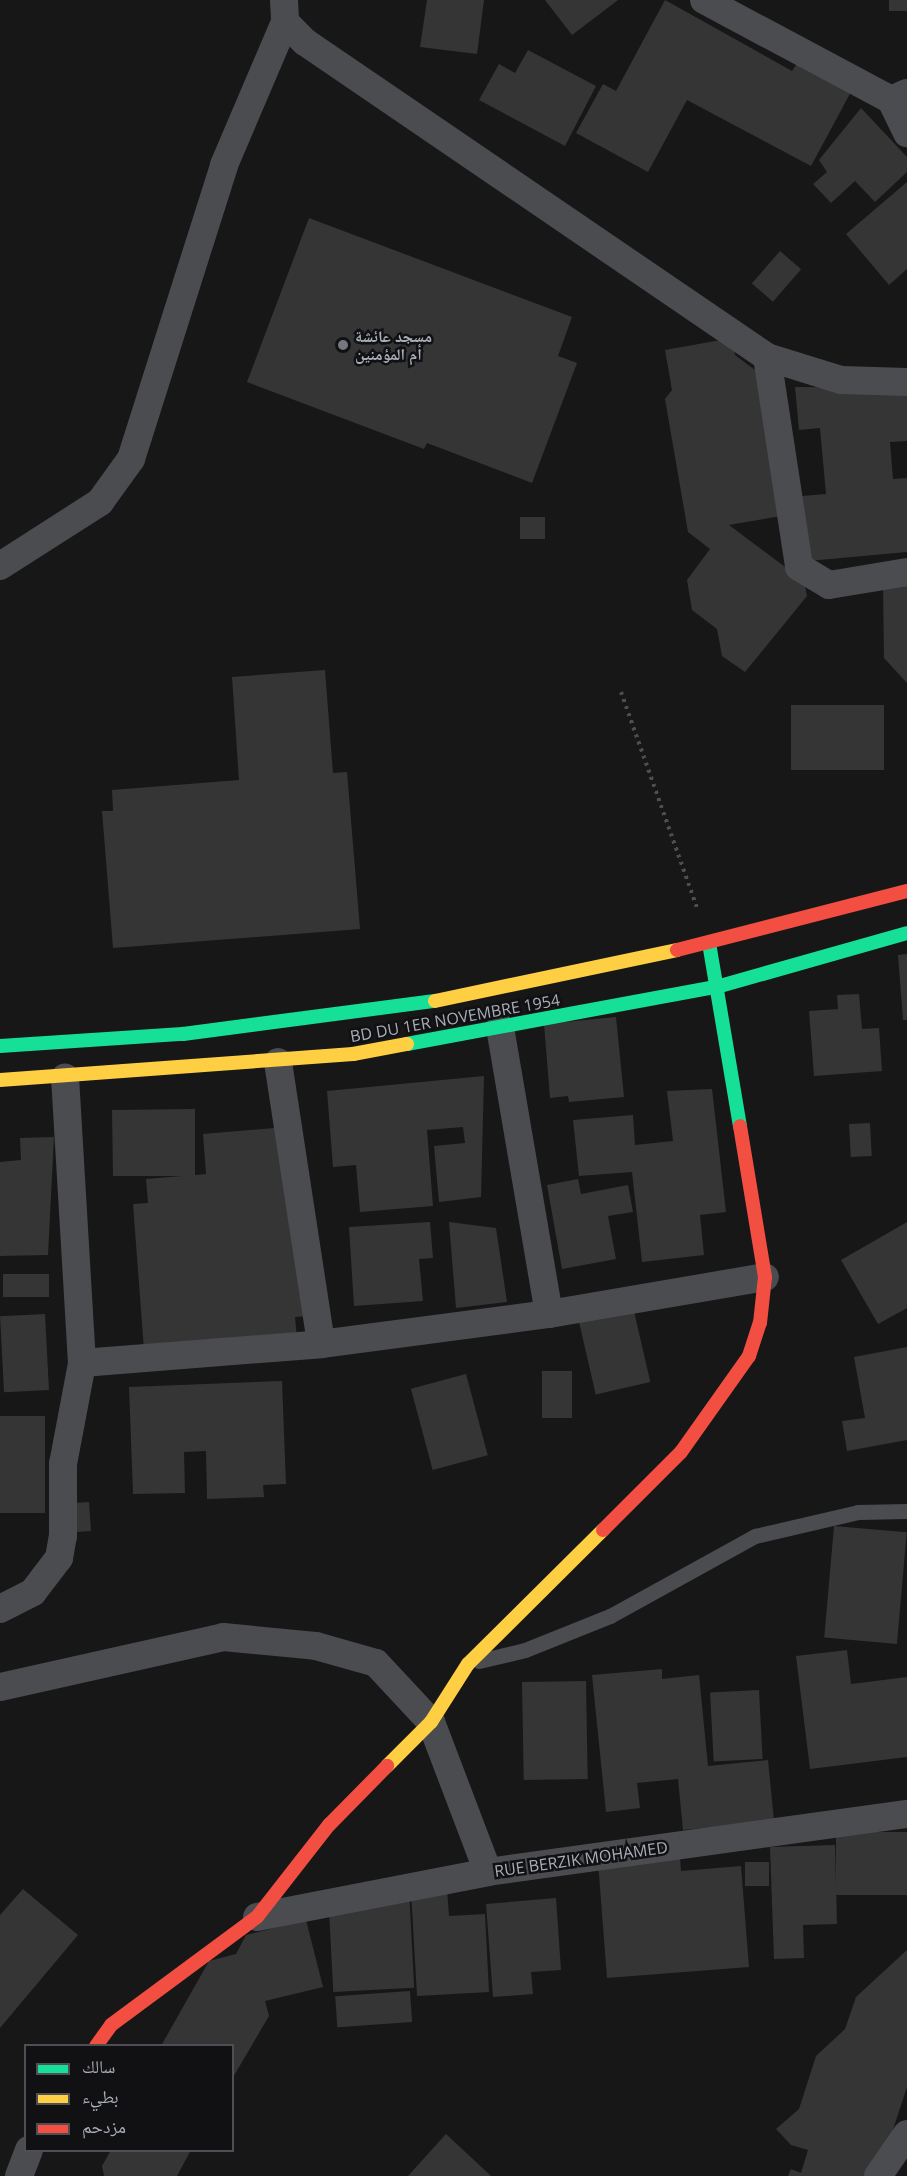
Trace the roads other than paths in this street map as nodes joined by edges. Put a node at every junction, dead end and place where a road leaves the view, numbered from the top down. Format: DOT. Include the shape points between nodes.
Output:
graph roads {
  1 [pos="704,0"];
  2 [pos="285,11"];
  3 [pos="899,96"];
  4 [pos="907,133"];
  5 [pos="767,357"];
  6 [pos="907,382"];
  7 [pos="0,566"];
  8 [pos="907,572"];
  9 [pos="907,891"];
  10 [pos="907,933"];
  11 [pos="709,943"];
  12 [pos="720,986"];
  13 [pos="500,1027"];
  14 [pos="0,1046"];
  15 [pos="278,1062"];
  16 [pos="65,1078"];
  17 [pos="0,1080"];
  18 [pos="765,1277"];
  19 [pos="549,1314"];
  20 [pos="321,1344"];
  21 [pos="82,1363"];
  22 [pos="907,1511"];
  23 [pos="0,1609"];
  24 [pos="468,1664"];
  25 [pos="0,1687"];
  26 [pos="431,1722"];
  27 [pos="907,1814"];
  28 [pos="488,1872"];
  29 [pos="257,1917"];
  30 [pos="97,2044"];
  31 [pos="907,2134"];
  32 [pos="30,2152"];
  33 [pos="19,2176"];
  34 [pos="878,2176"];
  1 -- 3 [label="street"];
  2 -- 5 [label="street" via="375,91 531,191"];
  2 -- 7 [label="street" via="224,165 131,459 100,502"];
  3 -- 4 [label="street"];
  5 -- 6 [label="street" via="841,380"];
  5 -- 8 [label="street" via="799,567 829,585"];
  9 -- 11 [label="street"];
  10 -- 12 [label="street, BD DU 1ER NOVEMBRE 1954"];
  11 -- 12 [label="street"];
  11 -- 14 [label="street" via="431,1002 317,1020"];
  12 -- 13 [label="street, BD DU 1ER NOVEMBRE 1954"];
  12 -- 18 [label="street"];
  13 -- 15 [label="street, BD DU 1ER NOVEMBRE 1954"];
  13 -- 19 [label="street"];
  15 -- 16 [label="street, BD DU 1ER NOVEMBRE 1954"];
  15 -- 20 [label="street"];
  16 -- 17 [label="street, BD DU 1ER NOVEMBRE 1954"];
  16 -- 21 [label="street"];
  18 -- 19 [label="street"];
  18 -- 24 [label="street" via="760,1323 749,1356 709,1419"];
  19 -- 20 [label="street"];
  20 -- 21 [label="street"];
  21 -- 23 [label="street" via="63,1464 59,1558 33,1592"];
  22 -- 24 [label="lane" via="858,1512 755,1536 610,1616 525,1650"];
  24 -- 26 [label="street"];
  25 -- 26 [label="street" via="223,1637 316,1646 376,1663"];
  26 -- 28 [label="street"];
  26 -- 29 [label="street" via="329,1825"];
  27 -- 28 [label="street, RUE BERZIK MOHAMED"];
  28 -- 29 [label="street, RUE BERZIK MOHAMED"];
  29 -- 30 [label="street" via="111,2025"];
  31 -- 34 [label="street"];
  32 -- 33 [label="street"];
}
